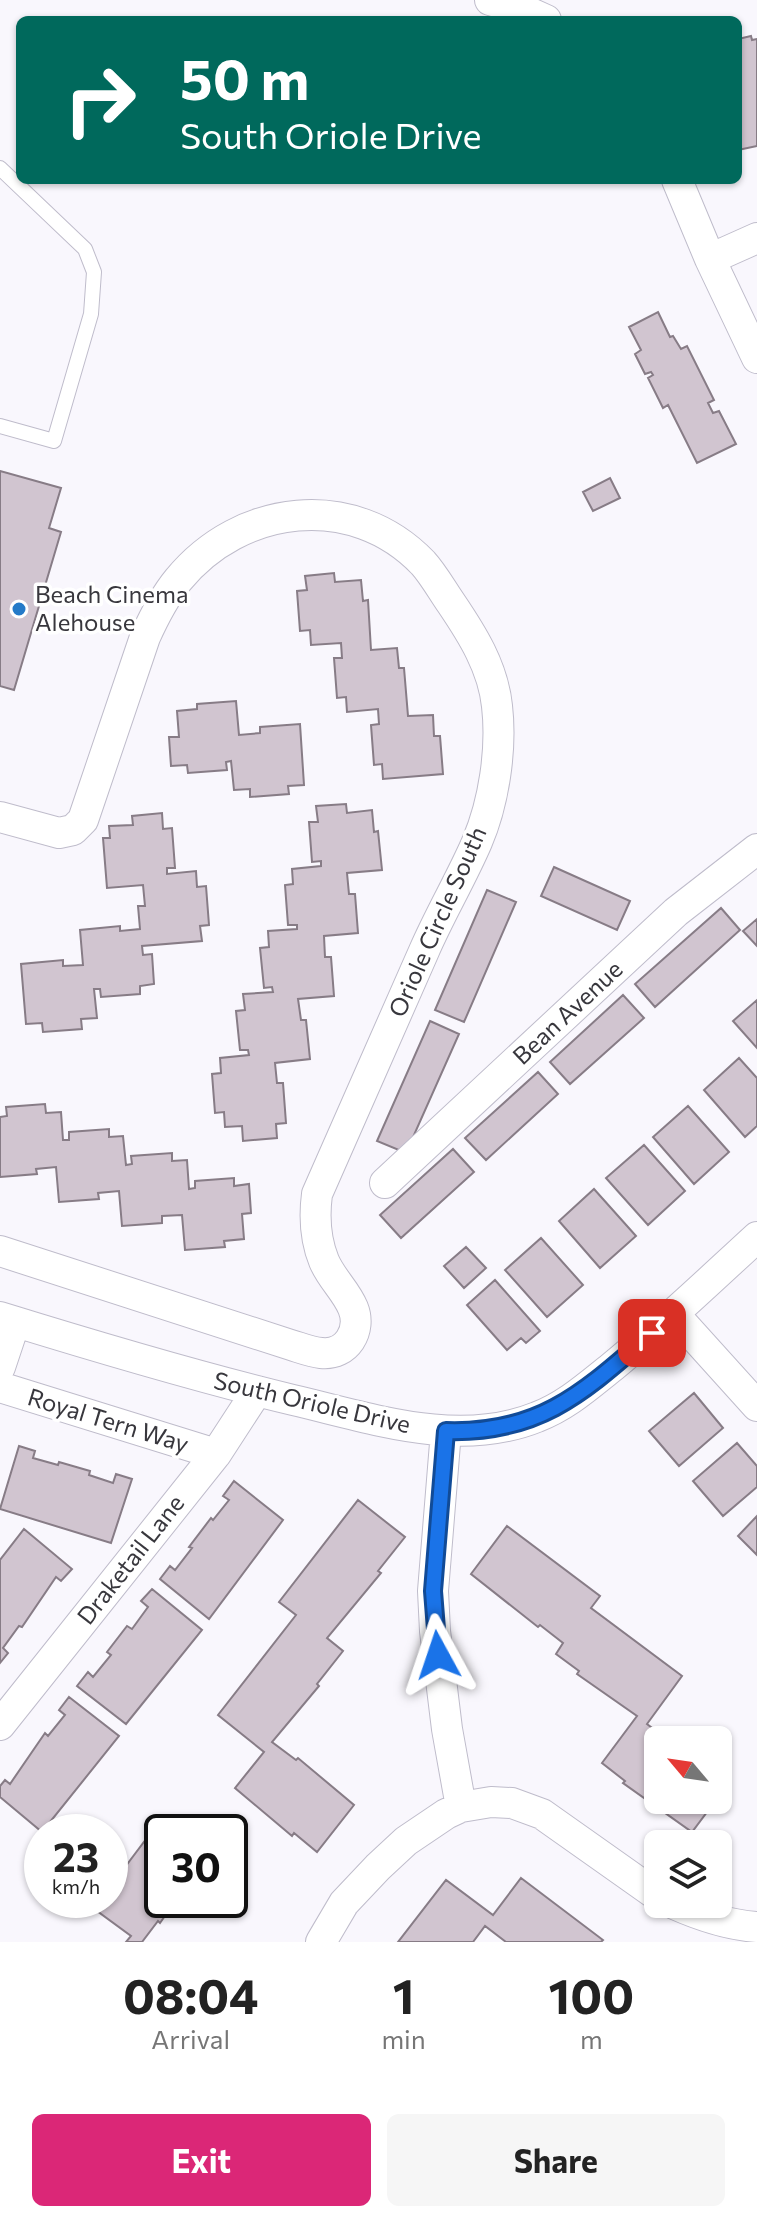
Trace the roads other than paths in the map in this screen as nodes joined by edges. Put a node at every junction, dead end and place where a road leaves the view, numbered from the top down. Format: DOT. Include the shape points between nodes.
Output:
graph roads {
  1 [pos="490,0"];
  2 [pos="537,16"];
  3 [pos="0,168"];
  4 [pos="16,183"];
  5 [pos="17,184"];
  6 [pos="679,184"];
  7 [pos="757,238"];
  8 [pos="710,259"];
  9 [pos="757,358"];
  10 [pos="0,426"];
  11 [pos="0,817"];
  12 [pos="757,849"];
  13 [pos="385,1183"];
  14 [pos="757,1237"];
  15 [pos="0,1251"];
  16 [pos="674,1314"];
  17 [pos="7,1320"];
  18 [pos="0,1367"];
  19 [pos="0,1387"];
  20 [pos="257,1391"];
  21 [pos="757,1406"];
  22 [pos="446,1431"];
  23 [pos="216,1454"];
  24 [pos="14,1685"];
  25 [pos="0,1725"];
  26 [pos="461,1807"];
  27 [pos="644,1886"];
  28 [pos="710,1918"];
  29 [pos="757,1927"];
  30 [pos="321,1942"];
  1 -- 2 [label="street"];
  3 -- 4 [label="lane"];
  5 -- 10 [label="lane" via="85,249 94,272 91,314 54,441"];
  6 -- 8 [label="street"];
  7 -- 8 [label="street"];
  8 -- 9 [label="street"];
  11 -- 15 [label="street, Oriole Circle South" via="59,833 73,830 83,820 158,610 178,580 207,553 251,526 284,516 338,517 399,542 424,564 476,639 492,680 498,751 478,840 317,1194 316,1237 324,1263 357,1321 347,1345 334,1352 312,1351"];
  12 -- 13 [label="street, Bean Avenue" via="676,912"];
  14 -- 16 [label="street, South Oriole Drive"];
  16 -- 21 [label="street"];
  16 -- 22 [label="street, South Oriole Drive" via="569,1401 502,1428"];
  17 -- 18 [label="street"];
  17 -- 20 [label="street, South Oriole Drive"];
  19 -- 23 [label="street, Royal Tern Way"];
  20 -- 22 [label="street, South Oriole Drive"];
  20 -- 23 [label="street, Draketail Lane"];
  22 -- 26 [label="street" via="433,1591"];
  23 -- 24 [label="street, Draketail Lane"];
  24 -- 25 [label="street, Draketail Lane"];
  26 -- 27 [label="street" via="512,1803 542,1814"];
  26 -- 30 [label="street" via="406,1841 378,1867 344,1903"];
  28 -- 29 [label="street"];
}
